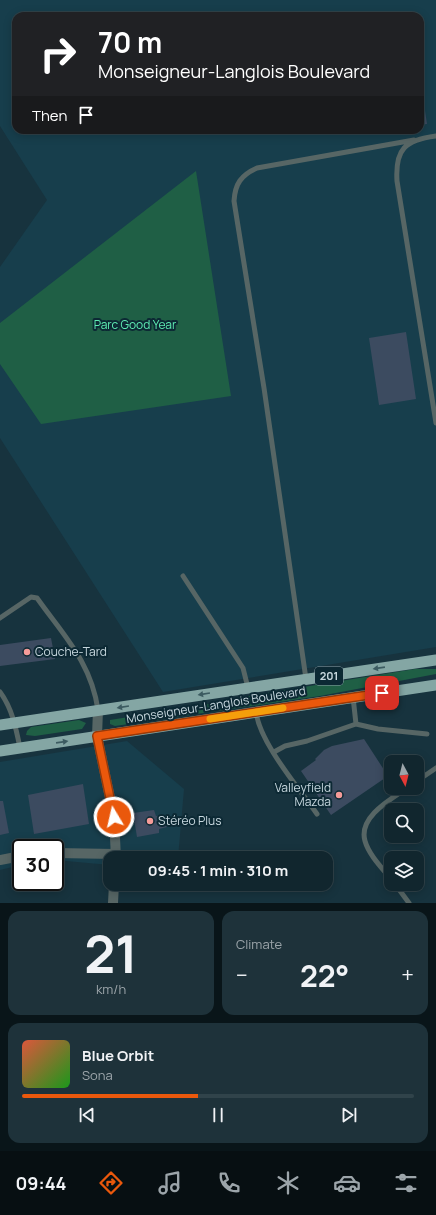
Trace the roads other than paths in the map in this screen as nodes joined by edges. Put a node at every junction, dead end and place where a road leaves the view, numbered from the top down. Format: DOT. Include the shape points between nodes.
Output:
graph roads {
  1 [pos="436,136"];
  2 [pos="414,140"];
  3 [pos="436,423"];
  4 [pos="183,576"];
  5 [pos="0,618"];
  6 [pos="436,660"];
  7 [pos="306,679"];
  8 [pos="436,685"];
  9 [pos="248,688"];
  10 [pos="0,692"];
  11 [pos="353,698"];
  12 [pos="98,710"];
  13 [pos="256,712"];
  14 [pos="16,723"];
  15 [pos="356,724"];
  16 [pos="0,725"];
  17 [pos="427,734"];
  18 [pos="97,736"];
  19 [pos="20,748"];
  20 [pos="0,751"];
  21 [pos="274,752"];
  22 [pos="436,768"];
  23 [pos="424,776"];
  24 [pos="397,795"];
  25 [pos="317,814"];
  26 [pos="116,851"];
  27 [pos="64,853"];
  28 [pos="103,855"];
  29 [pos="12,858"];
  30 [pos="0,860"];
  31 [pos="384,870"];
  32 [pos="114,891"];
  33 [pos="400,891"];
  34 [pos="113,903"];
  35 [pos="409,903"];
  1 -- 2 [label="lane"];
  2 -- 3 [label="lane" via="400,154 396,166 397,181"];
  2 -- 7 [label="lane" via="257,168 245,173 235,190 234,201"];
  4 -- 9 [label="lane" via="243,668"];
  5 -- 12 [label="lane" via="31,597 37,598 83,662 90,676"];
  6 -- 7 [label="highway, Monseigneur-Langlois Boulevard / 201, one-way"];
  7 -- 9 [label="highway, Monseigneur-Langlois Boulevard / 201"];
  8 -- 11 [label="highway, Monseigneur-Langlois Boulevard / 201"];
  9 -- 12 [label="highway, Monseigneur-Langlois Boulevard / 201, one-way"];
  10 -- 14 [label="lane" via="8,702 10,713"];
  11 -- 13 [label="highway, Monseigneur-Langlois Boulevard / 201"];
  11 -- 15 [label="lane"];
  12 -- 14 [label="highway, Monseigneur-Langlois Boulevard / 201"];
  12 -- 18 [label="street"];
  13 -- 18 [label="highway, Monseigneur-Langlois Boulevard / 201"];
  13 -- 21 [label="lane" via="259,727"];
  14 -- 16 [label="highway, Monseigneur-Langlois Boulevard / 201"];
  14 -- 19 [label="lane"];
  15 -- 17 [label="lane"];
  15 -- 21 [label="lane"];
  19 -- 18 [label="highway, Monseigneur-Langlois Boulevard / 201, one-way"];
  18 -- 26 [label="street" via="114,817"];
  19 -- 20 [label="highway, Monseigneur-Langlois Boulevard / 201"];
  21 -- 25 [label="lane"];
  22 -- 23 [label="lane"];
  24 -- 31 [label="lane" via="375,813 366,824 364,833 371,852"];
  27 -- 28 [label="street"];
  29 -- 30 [label="street"];
  32 -- 34 [label="street"];
  33 -- 35 [label="lane"];
}
